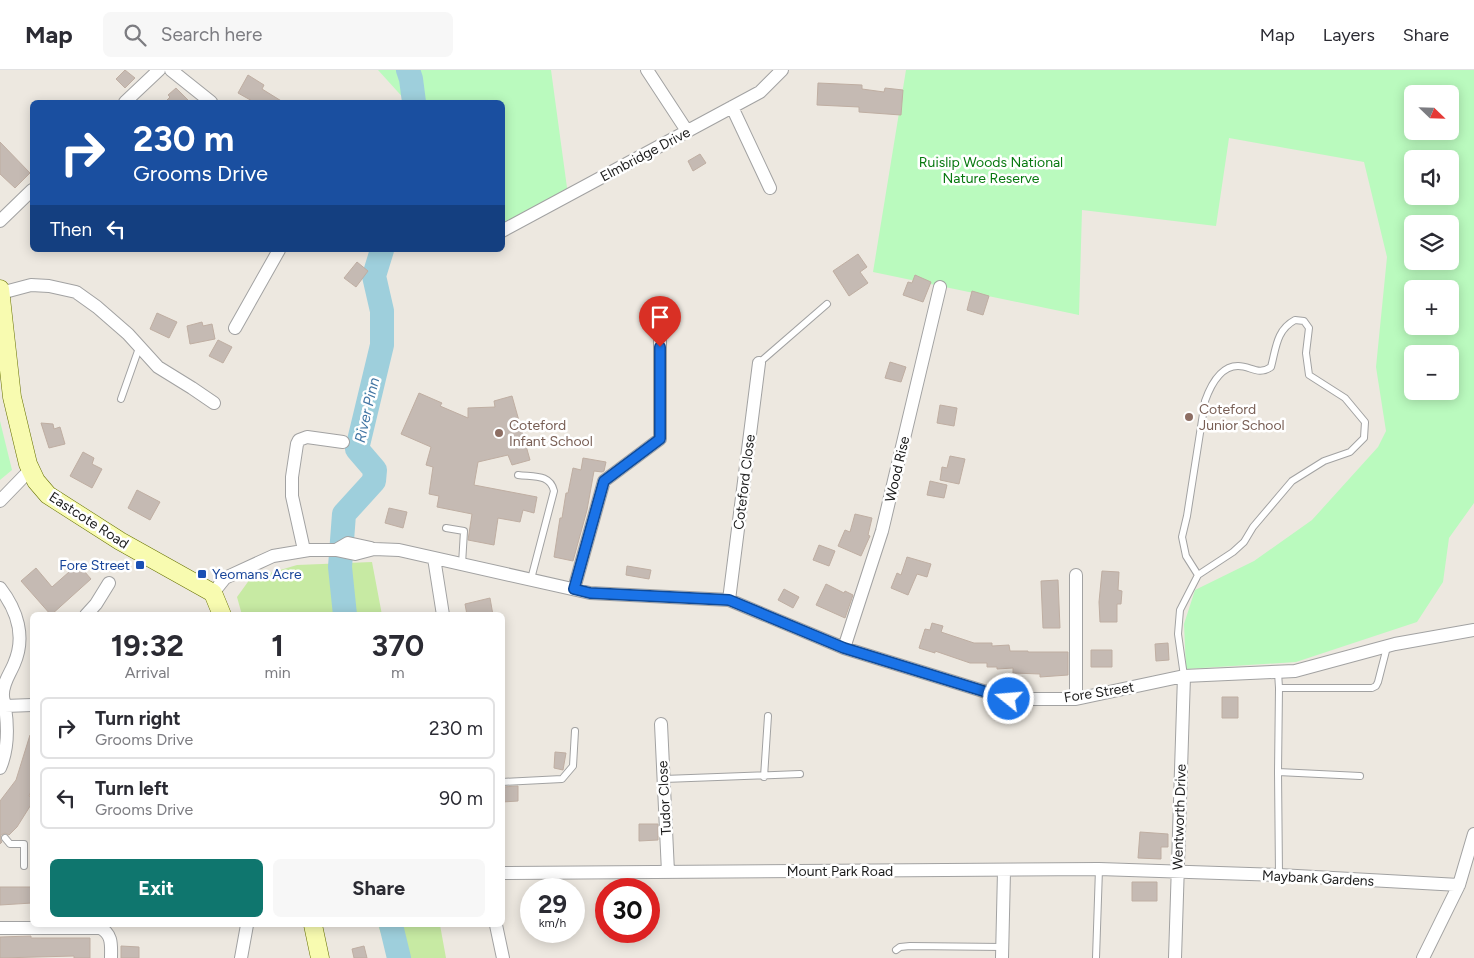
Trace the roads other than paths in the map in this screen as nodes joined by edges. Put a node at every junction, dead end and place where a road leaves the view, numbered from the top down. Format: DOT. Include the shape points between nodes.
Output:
graph roads {
  1 [pos="159,70"];
  2 [pos="171,70"];
  3 [pos="647,70"];
  4 [pos="782,70"];
  5 [pos="127,100"];
  6 [pos="209,100"];
  7 [pos="732,107"];
  8 [pos="687,130"];
  9 [pos="770,188"];
  10 [pos="30,192"];
  11 [pos="0,220"];
  12 [pos="505,229"];
  13 [pos="278,252"];
  14 [pos="940,287"];
  15 [pos="1,291"];
  16 [pos="827,304"];
  17 [pos="660,310"];
  18 [pos="235,328"];
  19 [pos="139,348"];
  20 [pos="759,364"];
  21 [pos="121,399"];
  22 [pos="214,404"];
  23 [pos="343,442"];
  24 [pos="30,470"];
  25 [pos="518,475"];
  26 [pos="0,501"];
  27 [pos="446,528"];
  28 [pos="304,550"];
  29 [pos="434,558"];
  30 [pos="462,564"];
  31 [pos="1198,575"];
  32 [pos="1076,576"];
  33 [pos="531,580"];
  34 [pos="109,583"];
  35 [pos="0,588"];
  36 [pos="574,589"];
  37 [pos="213,593"];
  38 [pos="729,600"];
  39 [pos="89,612"];
  40 [pos="221,612"];
  41 [pos="443,612"];
  42 [pos="1474,630"];
  43 [pos="26,633"];
  44 [pos="1387,646"];
  45 [pos="844,648"];
  46 [pos="1278,672"];
  47 [pos="1184,676"];
  48 [pos="1279,688"];
  49 [pos="3,699"];
  50 [pos="1076,699"];
  51 [pos="30,705"];
  52 [pos="768,716"];
  53 [pos="661,724"];
  54 [pos="575,731"];
  55 [pos="0,768"];
  56 [pos="1278,772"];
  57 [pos="800,774"];
  58 [pos="1360,776"];
  59 [pos="764,777"];
  60 [pos="664,779"];
  61 [pos="505,782"];
  62 [pos="1474,834"];
  63 [pos="5,838"];
  64 [pos="24,866"];
  65 [pos="1099,869"];
  66 [pos="1004,871"];
  67 [pos="1177,871"];
  68 [pos="668,872"];
  69 [pos="505,873"];
  70 [pos="1279,875"];
  71 [pos="1459,886"];
  72 [pos="246,927"];
  73 [pos="313,927"];
  74 [pos="496,927"];
  75 [pos="0,928"];
  76 [pos="896,950"];
  77 [pos="1003,952"];
  78 [pos="111,958"];
  79 [pos="241,958"];
  80 [pos="320,958"];
  81 [pos="503,958"];
  82 [pos="1096,958"];
  83 [pos="1175,958"];
  84 [pos="1423,958"];
  1 -- 5 [label="street"];
  2 -- 6 [label="street"];
  3 -- 8 [label="street"];
  4 -- 7 [label="street, Elmbridge Drive" via="760,92"];
  7 -- 8 [label="street, Elmbridge Drive"];
  7 -- 9 [label="street"];
  8 -- 12 [label="street, Elmbridge Drive"];
  10 -- 11 [label="street"];
  13 -- 18 [label="street"];
  14 -- 45 [label="street, Wood Rise" via="882,531"];
  15 -- 19 [label="street" via="31,285 76,292 128,334"];
  15 -- 24 [label="main road, Eastcote Road" via="12,397"];
  16 -- 20 [label="lane"];
  17 -- 36 [label="street" via="660,439 604,481"];
  19 -- 21 [label="lane"];
  19 -- 22 [label="street" via="158,367"];
  20 -- 38 [label="street, Coteford Close"];
  23 -- 28 [label="street" via="307,436 297,444 292,496"];
  24 -- 26 [label="street"];
  24 -- 37 [label="main road, Eastcote Road" via="48,495 125,544"];
  25 -- 33 [label="lane" via="547,478 554,491"];
  27 -- 30 [label="lane" via="464,531"];
  28 -- 29 [label="street, Fore Street" via="342,549 355,554 374,549 399,550"];
  28 -- 37 [label="street, Fore Street" via="273,556 246,568 225,578"];
  29 -- 30 [label="street, Fore Street"];
  29 -- 41 [label="street"];
  30 -- 33 [label="street, Fore Street"];
  31 -- 31 [label="lane" via="1244,542 1292,481 1324,461 1350,452 1364,438 1365,422 1345,398 1309,375 1306,353 1309,328 1304,321 1295,320 1283,329 1277,340 1272,367 1265,371 1238,366 1229,368 1221,373 1209,390 1182,537 1186,556"];
  31 -- 47 [label="lane" via="1180,610 1178,634"];
  32 -- 50 [label="street"];
  33 -- 36 [label="street, Fore Street"];
  34 -- 39 [label="street"];
  35 -- 43 [label="street"];
  36 -- 38 [label="street, Fore Street" via="590,593"];
  37 -- 40 [label="main road"];
  38 -- 45 [label="street, Fore Street"];
  42 -- 44 [label="street, Fore Street"];
  43 -- 49 [label="street" via="5,684"];
  44 -- 46 [label="street, Fore Street" via="1295,671"];
  44 -- 48 [label="lane" via="1378,682 1372,688"];
  45 -- 50 [label="street, Fore Street" via="1009,699"];
  46 -- 47 [label="street, Fore Street"];
  46 -- 48 [label="lane"];
  47 -- 50 [label="street, Fore Street"];
  47 -- 67 [label="street, Wentworth Drive"];
  48 -- 56 [label="lane"];
  49 -- 51 [label="street"];
  49 -- 55 [label="street" via="6,741"];
  52 -- 59 [label="lane"];
  53 -- 60 [label="street, Tudor Close"];
  54 -- 61 [label="lane" via="573,766 562,779"];
  56 -- 58 [label="lane"];
  56 -- 70 [label="lane"];
  57 -- 59 [label="lane"];
  59 -- 60 [label="lane"];
  60 -- 68 [label="street, Tudor Close"];
  62 -- 71 [label="street"];
  63 -- 64 [label="lane" via="10,844 24,844"];
  65 -- 66 [label="street, Mount Park Road"];
  65 -- 67 [label="street, Mount Park Road"];
  65 -- 82 [label="lane"];
  66 -- 68 [label="street, Mount Park Road"];
  66 -- 77 [label="street"];
  67 -- 70 [label="street, Maybank Gardens"];
  67 -- 83 [label="street, Wentworth Drive"];
  68 -- 69 [label="street, Mount Park Road"];
  70 -- 71 [label="street, Maybank Gardens"];
  71 -- 84 [label="street"];
  72 -- 79 [label="street"];
  73 -- 80 [label="main road"];
  74 -- 81 [label="street"];
  75 -- 78 [label="street" via="100,928 111,940"];
  76 -- 77 [label="lane" via="910,946"];
}
